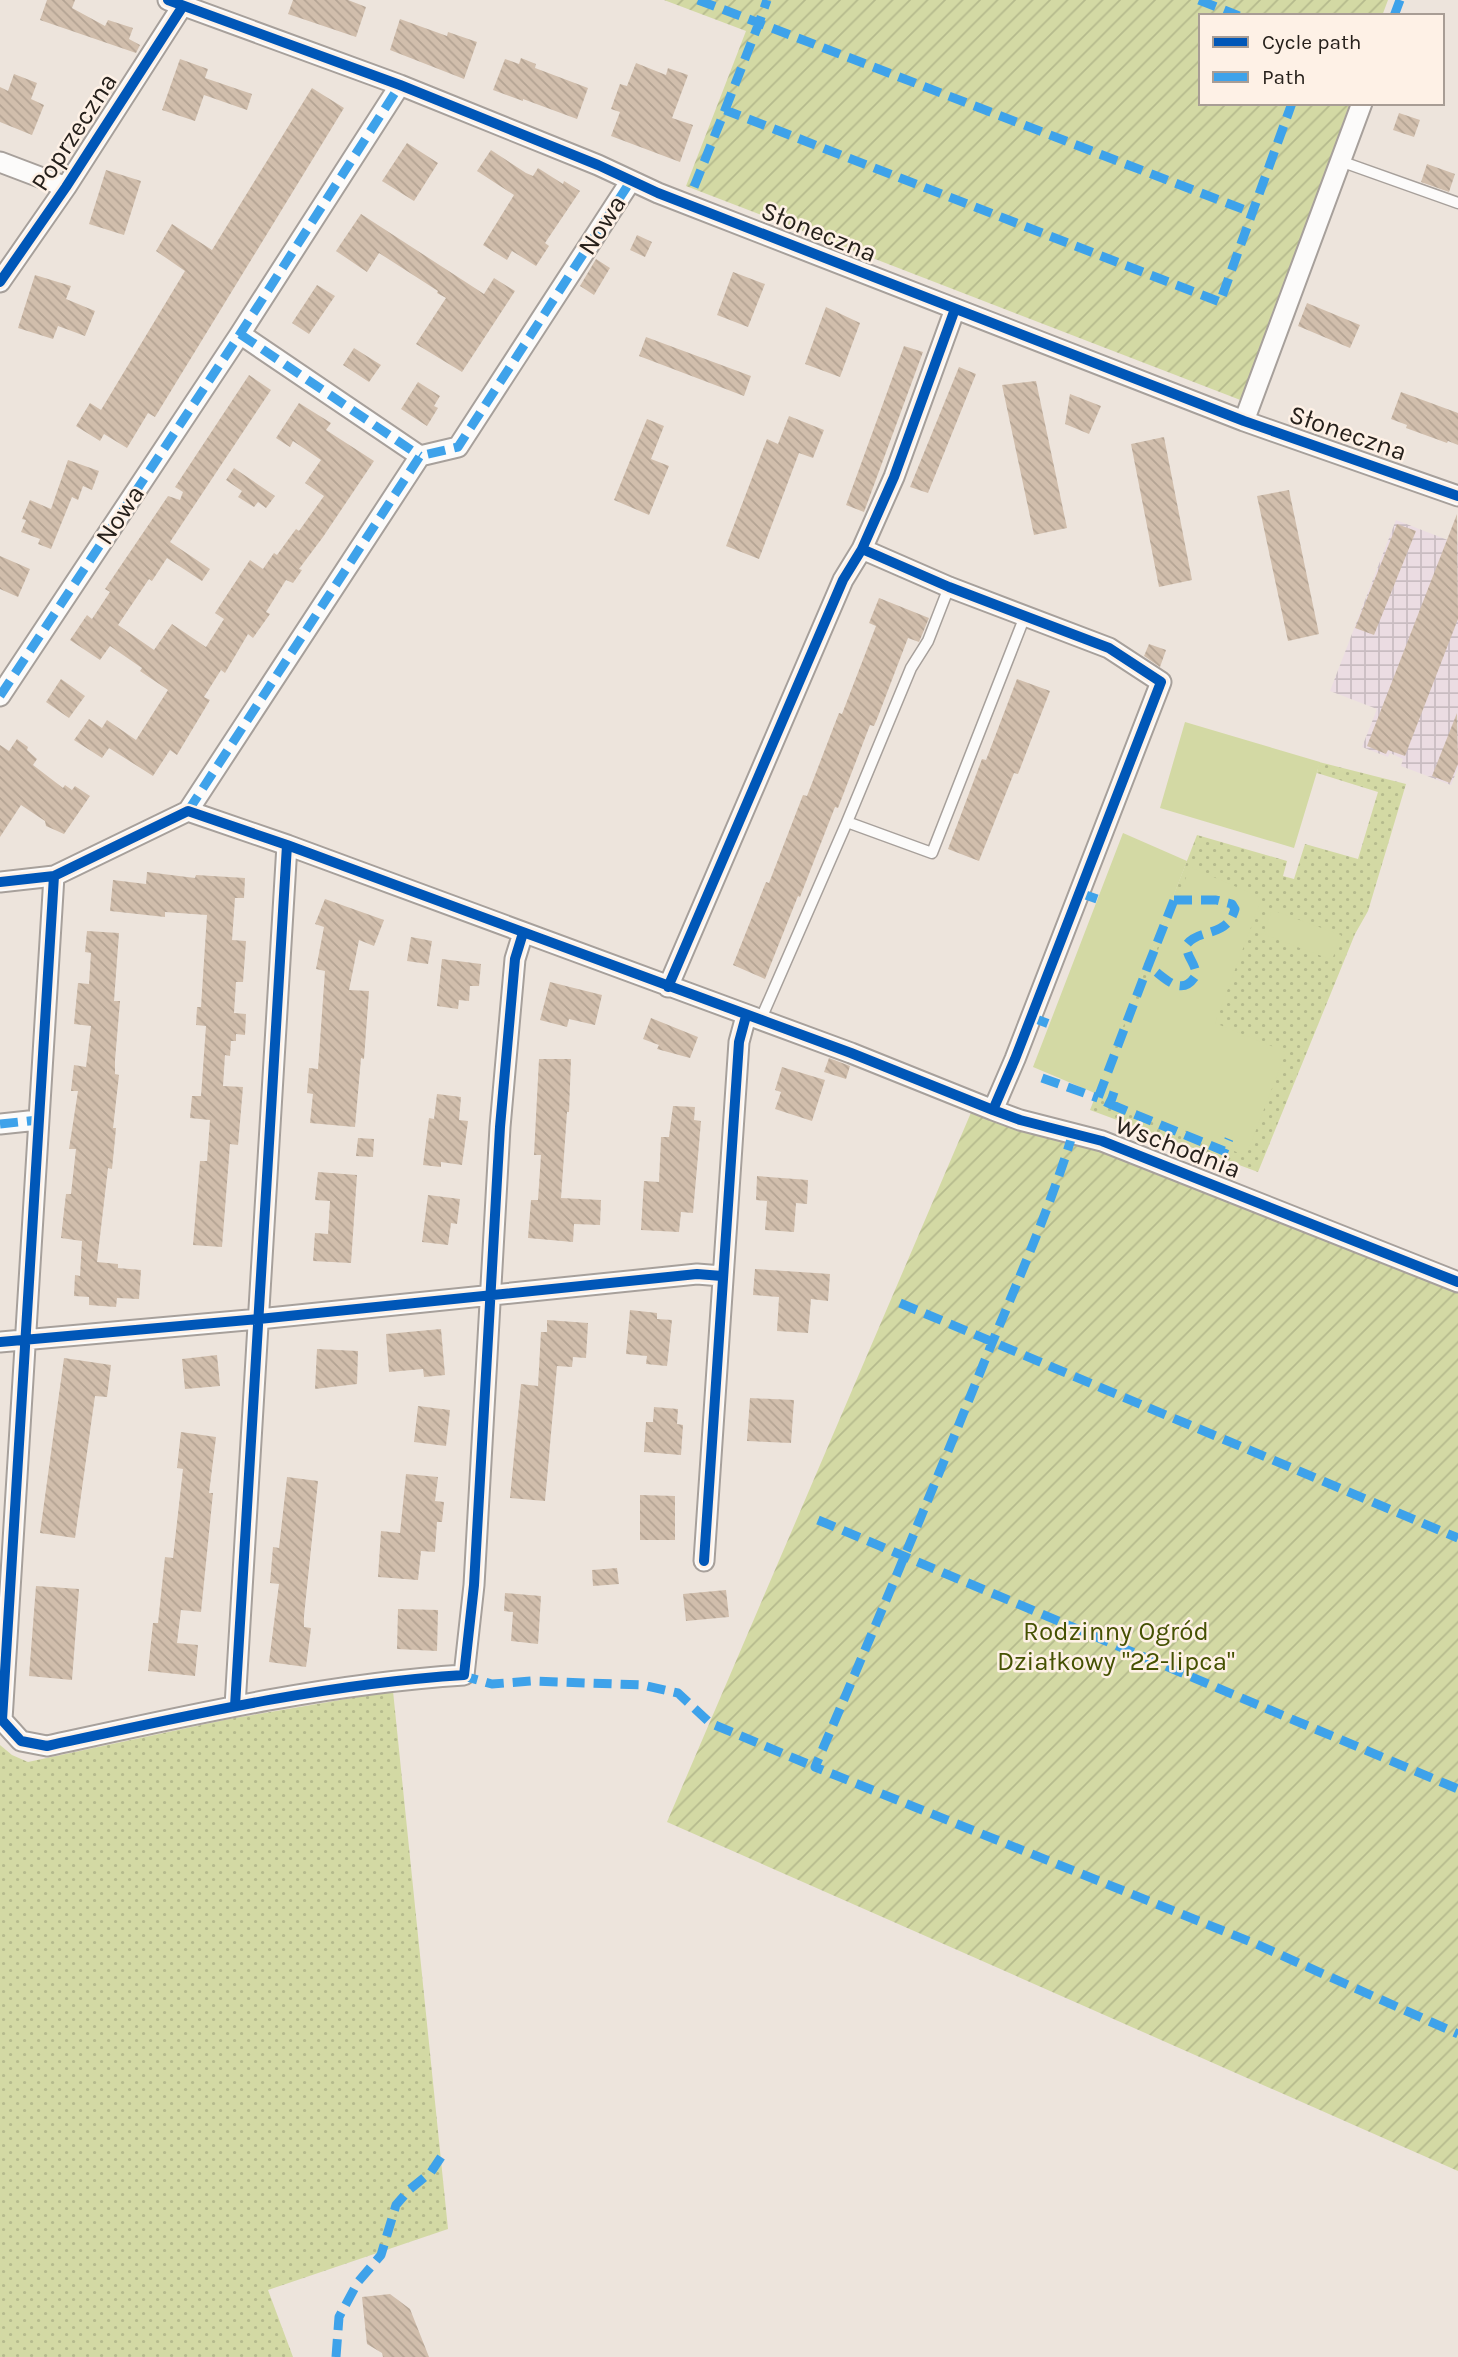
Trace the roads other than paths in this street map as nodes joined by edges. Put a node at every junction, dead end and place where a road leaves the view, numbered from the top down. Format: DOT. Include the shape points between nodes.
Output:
graph roads {
  1 [pos="179,2"];
  2 [pos="400,85"];
  3 [pos="1361,105"];
  4 [pos="1340,161"];
  5 [pos="0,162"];
  6 [pos="630,182"];
  7 [pos="66,187"];
  8 [pos="1458,204"];
  9 [pos="0,282"];
  10 [pos="955,309"];
  11 [pos="240,334"];
  12 [pos="1244,421"];
  13 [pos="420,456"];
  14 [pos="1458,496"];
  15 [pos="862,550"];
  16 [pos="949,587"];
  17 [pos="1025,616"];
  18 [pos="0,696"];
  19 [pos="188,811"];
  20 [pos="848,822"];
  21 [pos="287,845"];
  22 [pos="54,876"];
  23 [pos="0,882"];
  24 [pos="523,933"];
  25 [pos="668,987"];
  26 [pos="753,1018"];
  27 [pos="993,1110"];
  28 [pos="38,1120"];
  29 [pos="0,1124"];
  30 [pos="722,1276"];
  31 [pos="1458,1282"];
  32 [pos="490,1295"];
  33 [pos="259,1319"];
  34 [pos="26,1339"];
  35 [pos="0,1342"];
  36 [pos="704,1561"];
  37 [pos="235,1706"];
  1 -- 2 [label="street, Słoneczna"];
  1 -- 7 [label="street, Poprzeczna"];
  2 -- 6 [label="street, Słoneczna"];
  2 -- 11 [label="street, Nowa"];
  3 -- 4 [label="street"];
  4 -- 8 [label="lane"];
  4 -- 12 [label="street"];
  5 -- 7 [label="street"];
  6 -- 10 [label="street, Słoneczna"];
  6 -- 13 [label="street, Nowa" via="458,447"];
  7 -- 9 [label="street, Poprzeczna"];
  10 -- 12 [label="street, Słoneczna"];
  10 -- 15 [label="street" via="894,477"];
  11 -- 13 [label="street"];
  11 -- 18 [label="street, Nowa"];
  12 -- 14 [label="street, Słoneczna"];
  13 -- 19 [label="street"];
  15 -- 16 [label="street"];
  15 -- 25 [label="street" via="843,580"];
  16 -- 17 [label="street"];
  16 -- 20 [label="lane"];
  17 -- 20 [label="lane" via="932,853"];
  17 -- 27 [label="street" via="1109,648 1161,682"];
  19 -- 21 [label="street, Wschodnia"];
  19 -- 22 [label="street"];
  20 -- 26 [label="lane"];
  21 -- 24 [label="street, Wschodnia"];
  21 -- 33 [label="street"];
  22 -- 23 [label="street"];
  22 -- 28 [label="street"];
  24 -- 25 [label="street, Wschodnia"];
  24 -- 32 [label="street" via="515,959"];
  25 -- 26 [label="street, Wschodnia"];
  26 -- 27 [label="street, Wschodnia"];
  26 -- 30 [label="street" via="739,1042"];
  27 -- 31 [label="street, Wschodnia" via="1102,1141"];
  28 -- 29 [label="street"];
  28 -- 34 [label="street"];
  30 -- 32 [label="street" via="697,1274"];
  30 -- 36 [label="street"];
  32 -- 33 [label="street"];
  32 -- 37 [label="street" via="474,1585 464,1675 399,1679"];
  33 -- 34 [label="street"];
  33 -- 37 [label="street"];
  34 -- 35 [label="street"];
  34 -- 37 [label="street" via="2,1720 21,1741 47,1746"];
}
